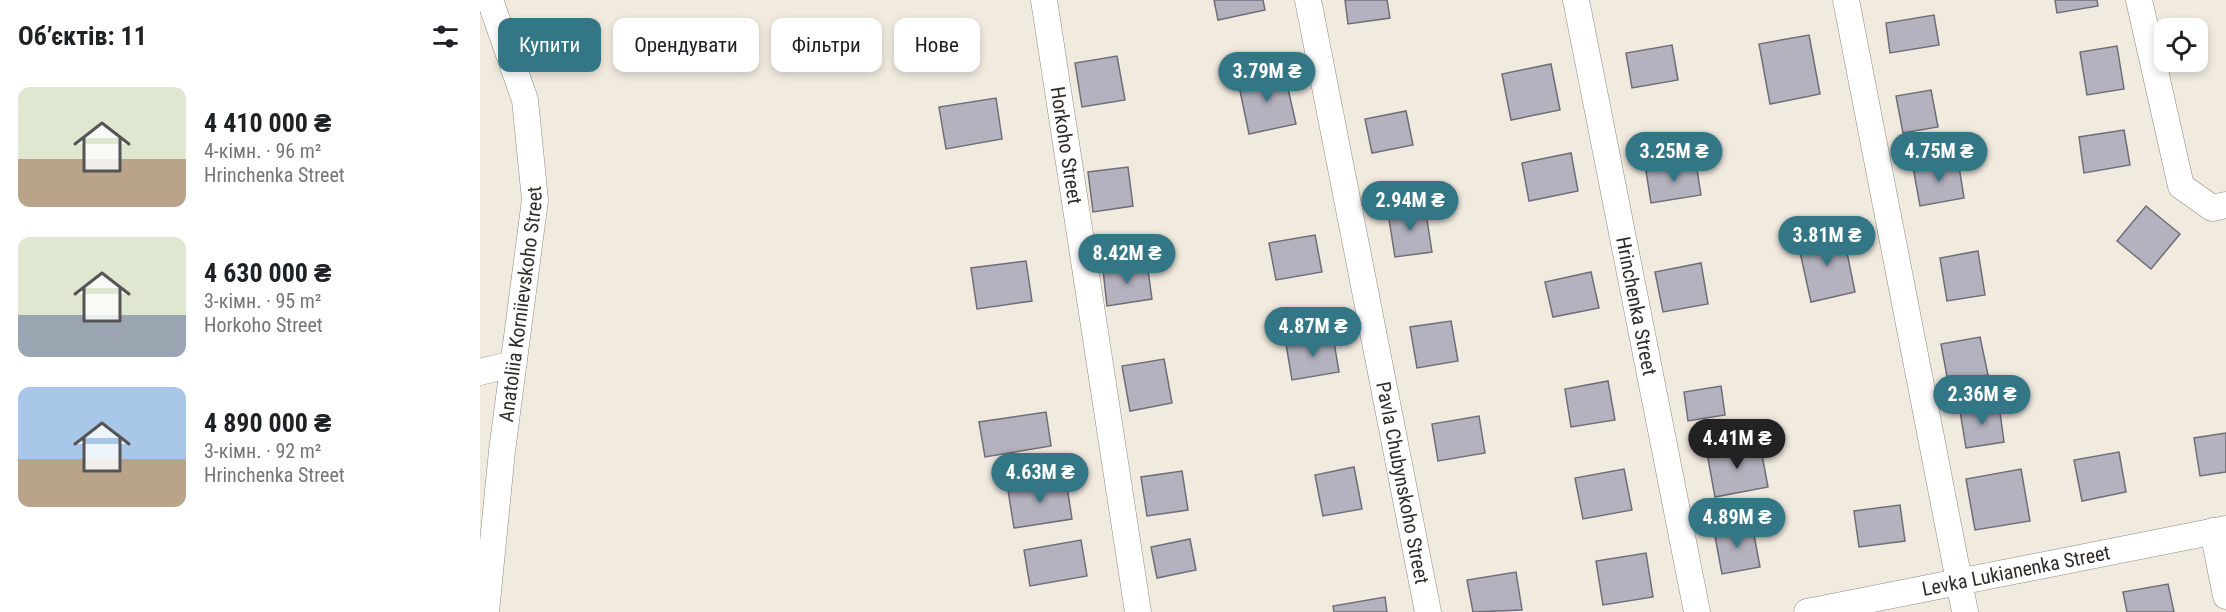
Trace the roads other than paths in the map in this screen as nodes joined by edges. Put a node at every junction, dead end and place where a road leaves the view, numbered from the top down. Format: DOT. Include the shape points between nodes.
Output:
graph roads {
  1 [pos="490,0"];
  2 [pos="1044,0"];
  3 [pos="1308,0"];
  4 [pos="1576,0"];
  5 [pos="1846,0"];
  6 [pos="2139,0"];
  7 [pos="2226,205"];
  8 [pos="513,364"];
  9 [pos="480,372"];
  10 [pos="2220,530"];
  11 [pos="1959,582"];
  12 [pos="2226,596"];
  13 [pos="486,612"];
  14 [pos="1138,612"];
  15 [pos="1428,612"];
  16 [pos="1697,612"];
  17 [pos="1807,612"];
  18 [pos="1965,612"];
  1 -- 8 [label="street, Anatoliia Korniievskoho Street" via="525,100 535,200"];
  2 -- 14 [label="street, Horkoho Street"];
  3 -- 15 [label="street, Pavla Chubynskoho Street"];
  4 -- 16 [label="street, Hrinchenka Street"];
  5 -- 11 [label="street"];
  6 -- 7 [label="street" via="2181,186 2212,208"];
  8 -- 9 [label="street"];
  8 -- 13 [label="street, Anatoliia Korniievskoho Street"];
  10 -- 11 [label="street, Levka Lukianenka Street"];
  10 -- 12 [label="street"];
  11 -- 17 [label="street, Levka Lukianenka Street"];
  11 -- 18 [label="street"];
}
